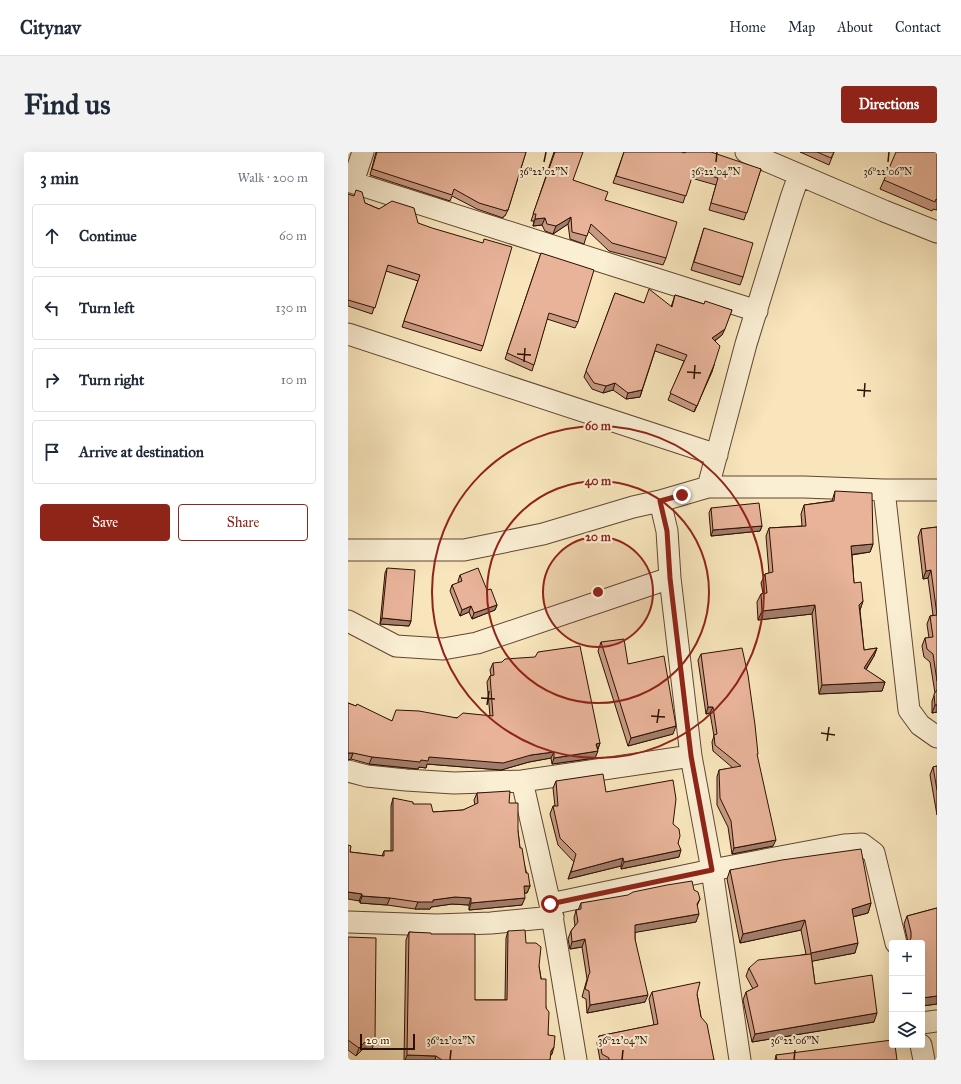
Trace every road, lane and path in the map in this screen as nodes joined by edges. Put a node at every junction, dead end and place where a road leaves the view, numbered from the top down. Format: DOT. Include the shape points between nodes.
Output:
graph roads {
  1 [pos="363,152"];
  2 [pos="746,152"];
  3 [pos="799,176"];
  4 [pos="350,181"];
  5 [pos="937,232"];
  6 [pos="757,311"];
  7 [pos="348,334"];
  8 [pos="717,455"];
  9 [pos="708,487"];
  10 [pos="884,490"];
  11 [pos="937,490"];
  12 [pos="660,501"];
  13 [pos="348,550"];
  14 [pos="670,578"];
  15 [pos="348,621"];
  16 [pos="937,737"];
  17 [pos="691,756"];
  18 [pos="348,771"];
  19 [pos="522,781"];
  20 [pos="712,870"];
  21 [pos="552,911"];
  22 [pos="348,922"];
  23 [pos="895,940"];
  24 [pos="937,1021"];
  25 [pos="925,1023"];
  26 [pos="922,1048"];
  27 [pos="576,1060"];
  28 [pos="740,1060"];
  29 [pos="924,1060"];
  1 -- 4 [label="street"];
  2 -- 3 [label="street"];
  3 -- 5 [label="street"];
  3 -- 6 [label="street"];
  4 -- 6 [label="street"];
  6 -- 8 [label="street"];
  7 -- 8 [label="street"];
  8 -- 9 [label="street"];
  9 -- 10 [label="street"];
  9 -- 12 [label="street"];
  10 -- 11 [label="street"];
  10 -- 16 [label="street" via="909,710 920,725"];
  12 -- 13 [label="street" via="543,534 464,550"];
  12 -- 14 [label="street" via="667,531"];
  14 -- 15 [label="street" via="477,643 442,649 396,646"];
  14 -- 17 [label="street"];
  17 -- 19 [label="street"];
  17 -- 20 [label="street"];
  18 -- 19 [label="street" via="454,783"];
  19 -- 21 [label="street"];
  20 -- 21 [label="street"];
  20 -- 23 [label="street" via="844,845 862,844 874,853"];
  20 -- 28 [label="street"];
  21 -- 22 [label="street" via="491,922"];
  21 -- 27 [label="street"];
  24 -- 25 [label="street"];
  26 -- 29 [label="street"];
}
